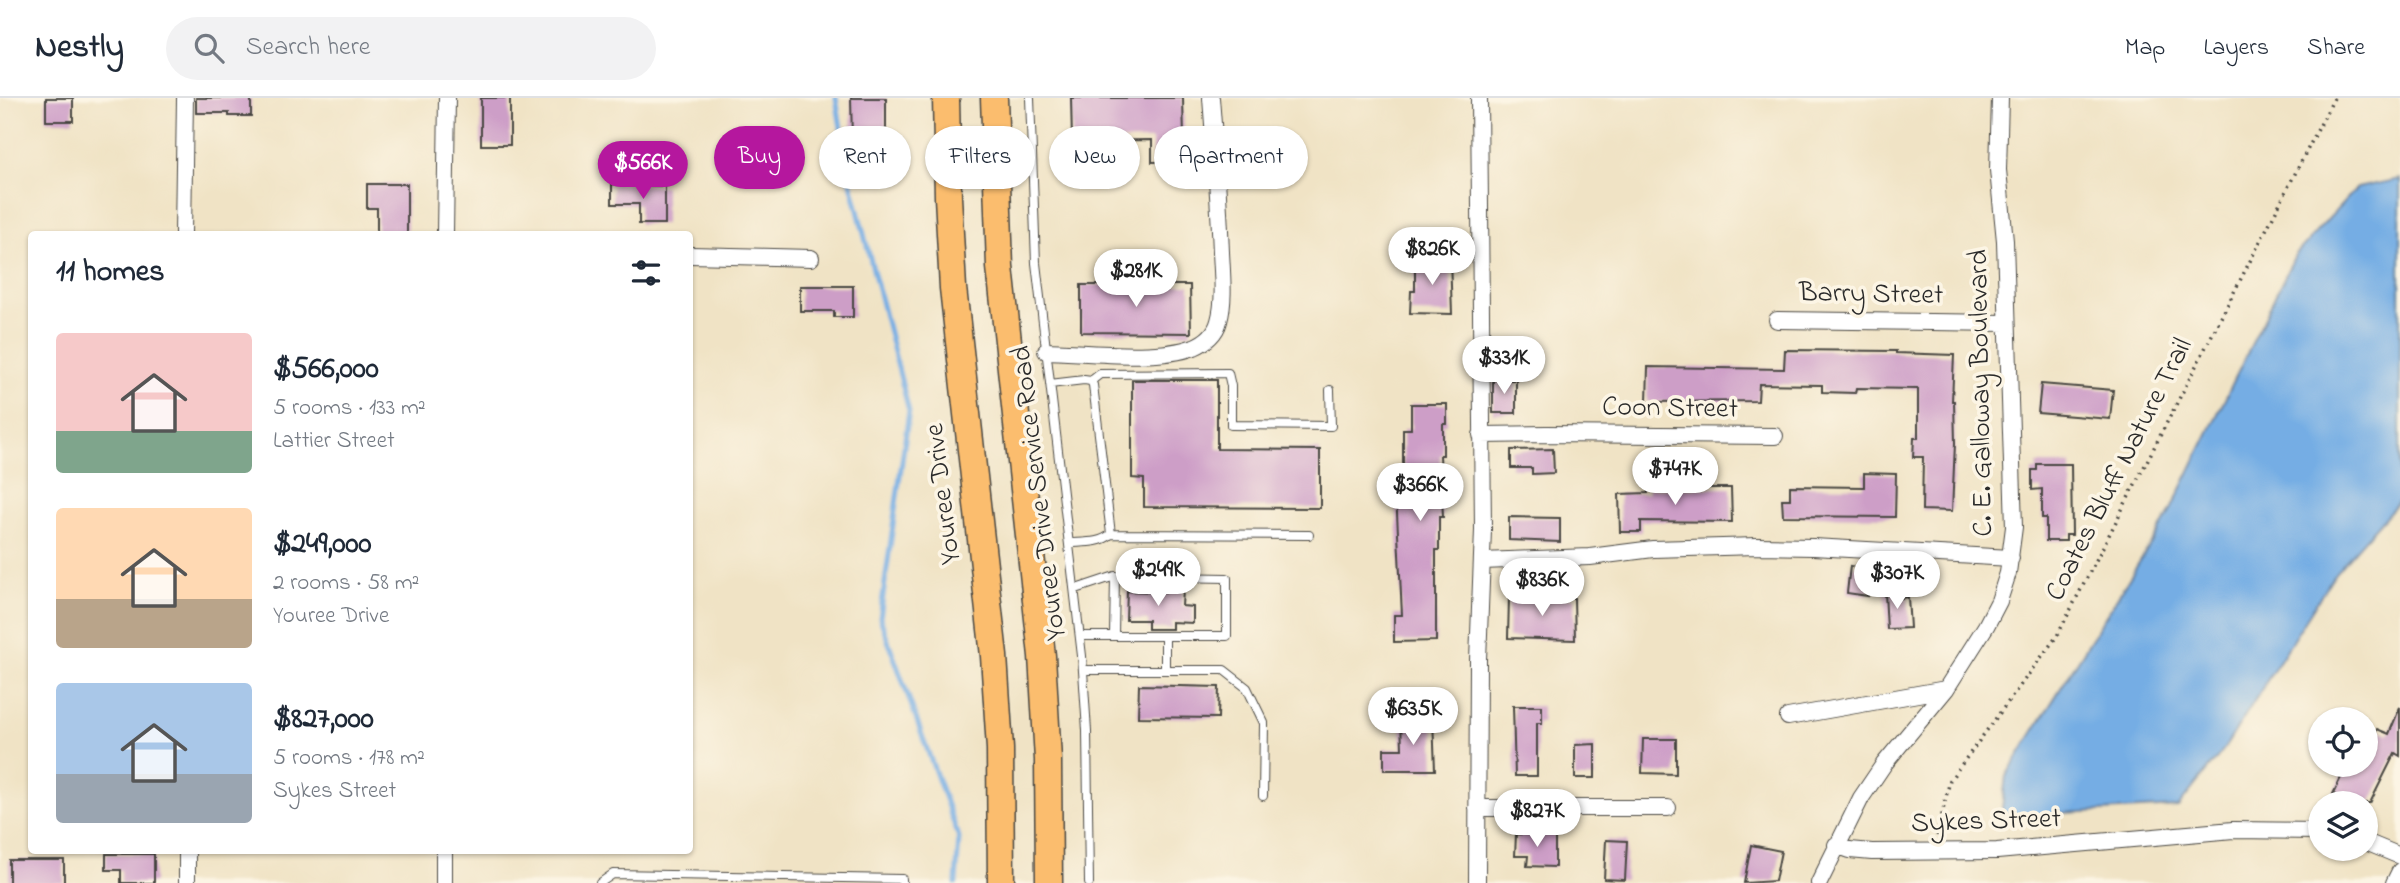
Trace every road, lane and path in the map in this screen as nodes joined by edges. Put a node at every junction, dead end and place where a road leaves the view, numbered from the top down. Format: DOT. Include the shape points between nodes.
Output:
graph roads {
  1 [pos="185,98"];
  2 [pos="447,98"];
  3 [pos="946,98"];
  4 [pos="994,98"];
  5 [pos="1030,98"];
  6 [pos="1211,98"];
  7 [pos="1479,98"];
  8 [pos="2000,98"];
  9 [pos="2334,98"];
  10 [pos="183,231"];
  11 [pos="444,231"];
  12 [pos="693,255"];
  13 [pos="811,258"];
  14 [pos="1777,320"];
  15 [pos="2007,323"];
  16 [pos="1046,351"];
  17 [pos="1091,381"];
  18 [pos="1050,384"];
  19 [pos="1330,390"];
  20 [pos="1481,435"];
  21 [pos="1775,436"];
  22 [pos="1111,534"];
  23 [pos="1309,535"];
  24 [pos="1070,543"];
  25 [pos="2011,558"];
  26 [pos="1482,561"];
  27 [pos="1115,576"];
  28 [pos="1076,589"];
  29 [pos="1080,636"];
  30 [pos="1114,636"];
  31 [pos="1164,636"];
  32 [pos="1083,670"];
  33 [pos="1165,670"];
  34 [pos="1945,689"];
  35 [pos="1788,717"];
  36 [pos="1263,796"];
  37 [pos="1477,808"];
  38 [pos="1668,808"];
  39 [pos="2308,831"];
  40 [pos="1836,845"];
  41 [pos="2378,847"];
  42 [pos="1933,852"];
  43 [pos="187,854"];
  44 [pos="444,854"];
  45 [pos="2400,856"];
  46 [pos="2400,871"];
  47 [pos="751,880"];
  48 [pos="187,883"];
  49 [pos="444,883"];
  50 [pos="600,883"];
  51 [pos="902,883"];
  52 [pos="1001,883"];
  53 [pos="1049,883"];
  54 [pos="1089,883"];
  55 [pos="1476,883"];
  56 [pos="1819,883"];
  57 [pos="2394,883"];
  1 -- 10 [label="street"];
  2 -- 11 [label="street"];
  3 -- 52 [label="main road, Youree Drive" via="953,288 994,656"];
  4 -- 53 [label="main road" via="1000,267 1042,656"];
  5 -- 16 [label="lane, Youree Drive Service Road" via="1036,263"];
  6 -- 16 [label="street" via="1222,276 1222,310 1214,333 1194,347 1170,352"];
  7 -- 20 [label="street"];
  8 -- 15 [label="street, C. E. Galloway Boulevard" via="1998,170"];
  9 -- 42 [label="path, Coates Bluff Nature Trail" via="2057,636 1950,780"];
  12 -- 13 [label="street"];
  14 -- 15 [label="street, Barry Street"];
  15 -- 25 [label="street, C. E. Galloway Boulevard" via="2014,527"];
  16 -- 18 [label="lane, Youree Drive Service Road"];
  17 -- 18 [label="lane"];
  17 -- 19 [label="lane" via="1100,374 1228,373 1231,425 1331,426"];
  17 -- 22 [label="lane"];
  18 -- 24 [label="lane, Youree Drive Service Road"];
  20 -- 21 [label="street, Coon Street"];
  20 -- 26 [label="street"];
  22 -- 23 [label="lane"];
  22 -- 24 [label="lane" via="1096,541"];
  24 -- 28 [label="lane, Youree Drive Service Road"];
  25 -- 26 [label="street" via="1757,546"];
  25 -- 34 [label="street, C. E. Galloway Boulevard" via="1999,601"];
  26 -- 37 [label="street"];
  27 -- 28 [label="lane"];
  27 -- 30 [label="lane"];
  27 -- 31 [label="lane" via="1227,578 1227,636"];
  28 -- 29 [label="lane, Youree Drive Service Road"];
  29 -- 30 [label="lane"];
  29 -- 32 [label="lane, Youree Drive Service Road"];
  30 -- 31 [label="lane"];
  31 -- 33 [label="lane"];
  32 -- 33 [label="lane"];
  32 -- 54 [label="lane, Youree Drive Service Road"];
  33 -- 36 [label="lane" via="1224,670 1247,688 1264,723"];
  34 -- 35 [label="street"];
  34 -- 40 [label="street, C. E. Galloway Boulevard" via="1868,787"];
  37 -- 38 [label="street"];
  37 -- 55 [label="street"];
  39 -- 42 [label="street, Sykes Street" via="2233,830 1997,851"];
  40 -- 42 [label="street, Sykes Street" via="1872,852"];
  40 -- 56 [label="street, C. E. Galloway Boulevard"];
  41 -- 45 [label="street"];
  43 -- 48 [label="street"];
  44 -- 49 [label="street"];
  46 -- 57 [label="street"];
  47 -- 50 [label="lane" via="613,874"];
  47 -- 51 [label="lane" via="902,879"];
}
